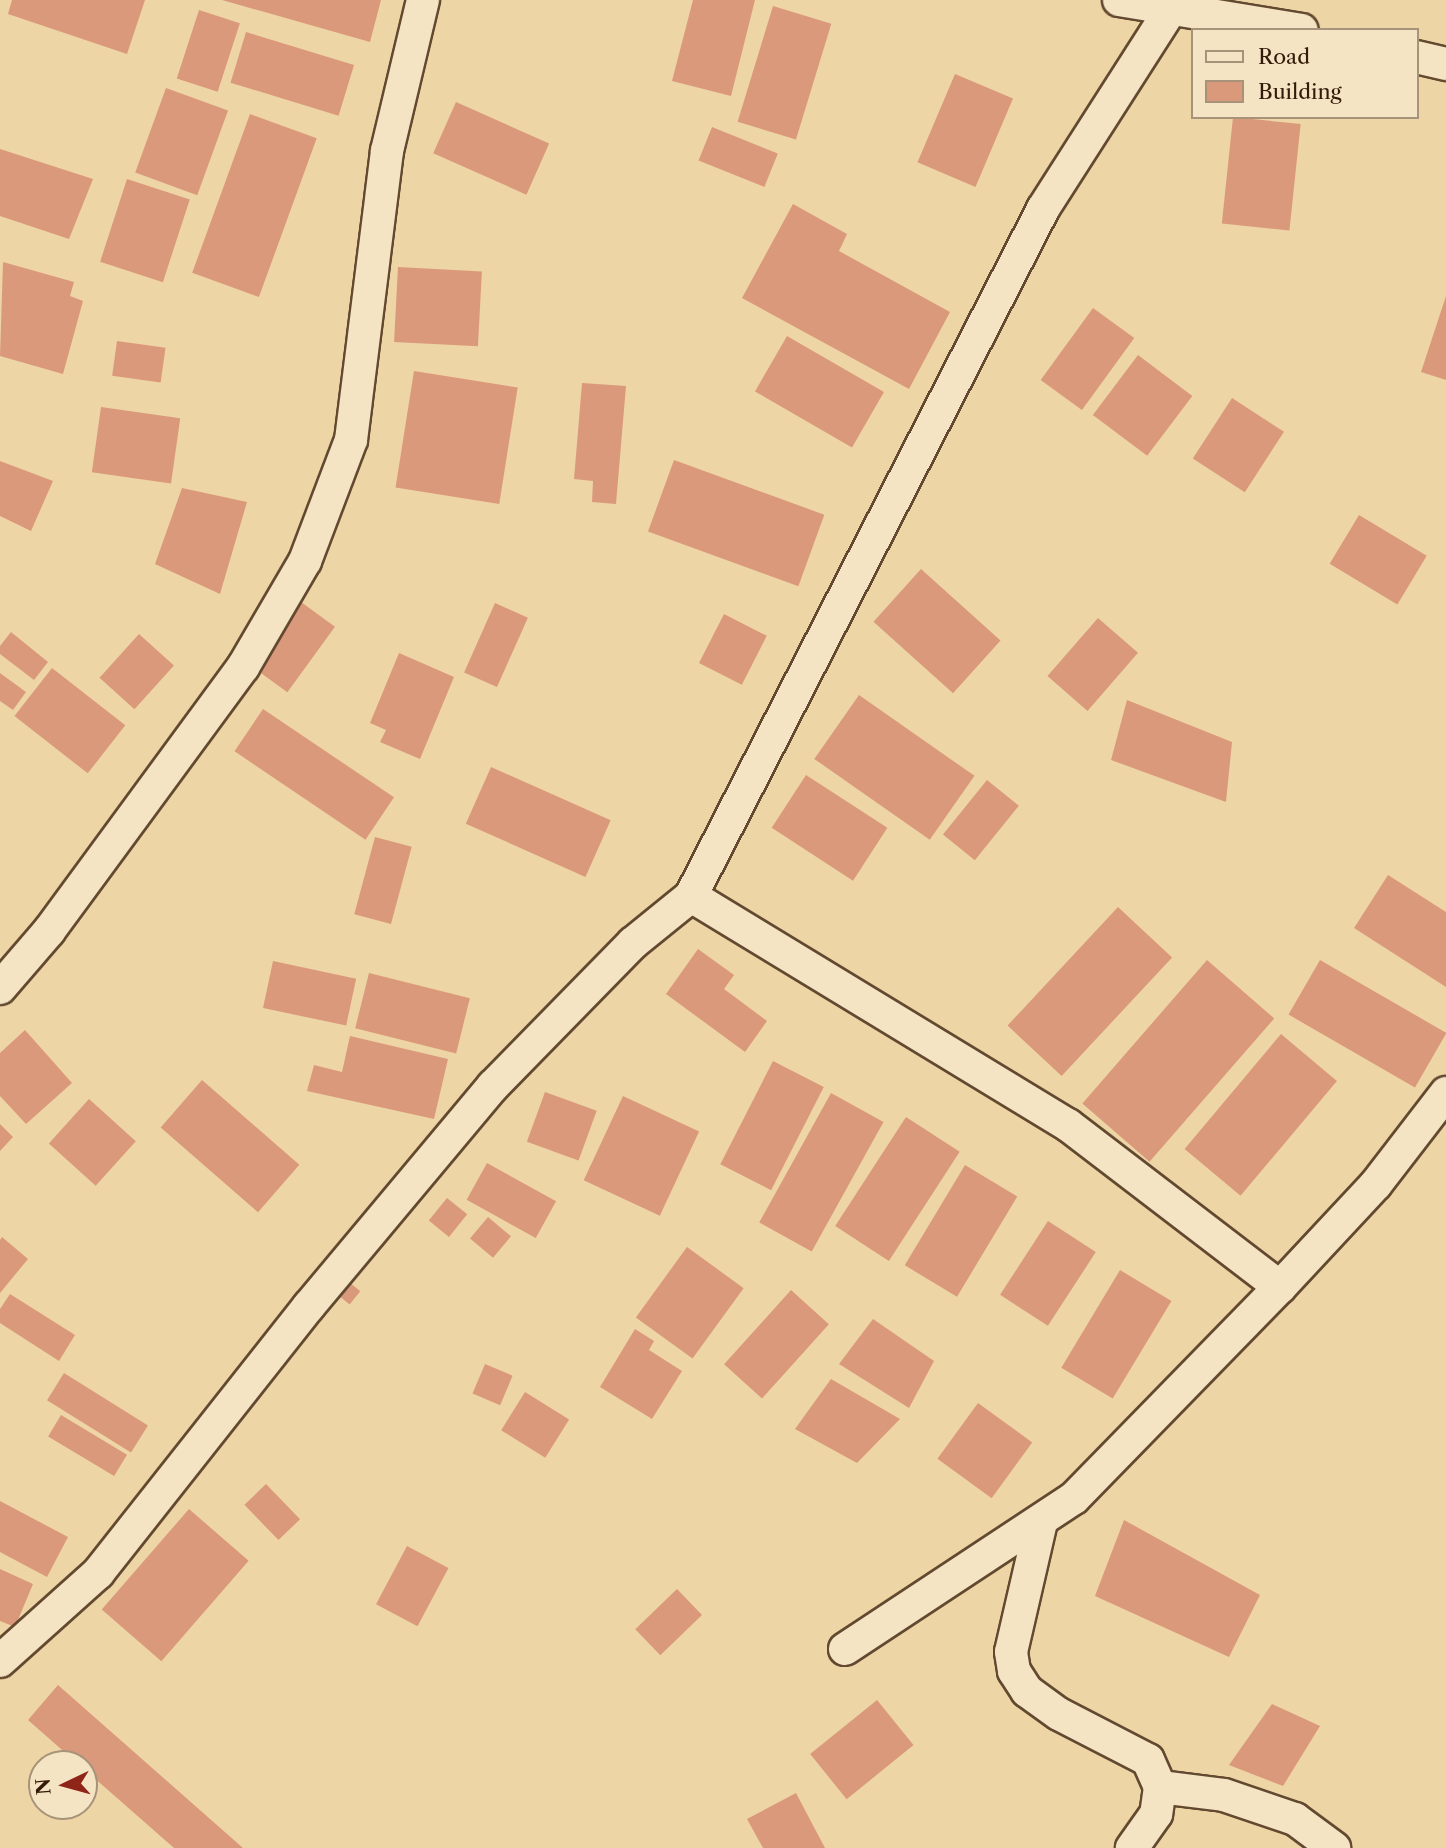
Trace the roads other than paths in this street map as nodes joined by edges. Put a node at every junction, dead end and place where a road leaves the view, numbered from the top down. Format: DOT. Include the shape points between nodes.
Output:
graph roads {
  1 [pos="423,0"];
  2 [pos="1119,0"];
  3 [pos="1172,7"];
  4 [pos="1291,28"];
  5 [pos="1418,57"];
  6 [pos="1446,64"];
  7 [pos="691,896"];
  8 [pos="0,988"];
  9 [pos="1446,1093"];
  10 [pos="1280,1287"];
  11 [pos="1041,1522"];
  12 [pos="845,1648"];
  13 [pos="0,1661"];
  14 [pos="1160,1787"];
  15 [pos="1132,1848"];
  16 [pos="1334,1848"];
  1 -- 8 [label="street" via="387,151 351,440 305,561 243,667 49,931"];
  2 -- 3 [label="street"];
  3 -- 4 [label="street"];
  3 -- 7 [label="street" via="1043,209"];
  5 -- 6 [label="street"];
  7 -- 10 [label="street" via="1068,1125"];
  7 -- 13 [label="street" via="632,943 493,1086 309,1306 98,1573"];
  9 -- 10 [label="street" via="1376,1184"];
  10 -- 11 [label="street" via="1074,1497"];
  11 -- 12 [label="street"];
  11 -- 14 [label="street" via="1012,1651 1014,1671 1027,1691 1059,1714 1149,1760"];
  14 -- 15 [label="street" via="1156,1814"];
  14 -- 16 [label="street" via="1224,1796 1294,1819"];
}
